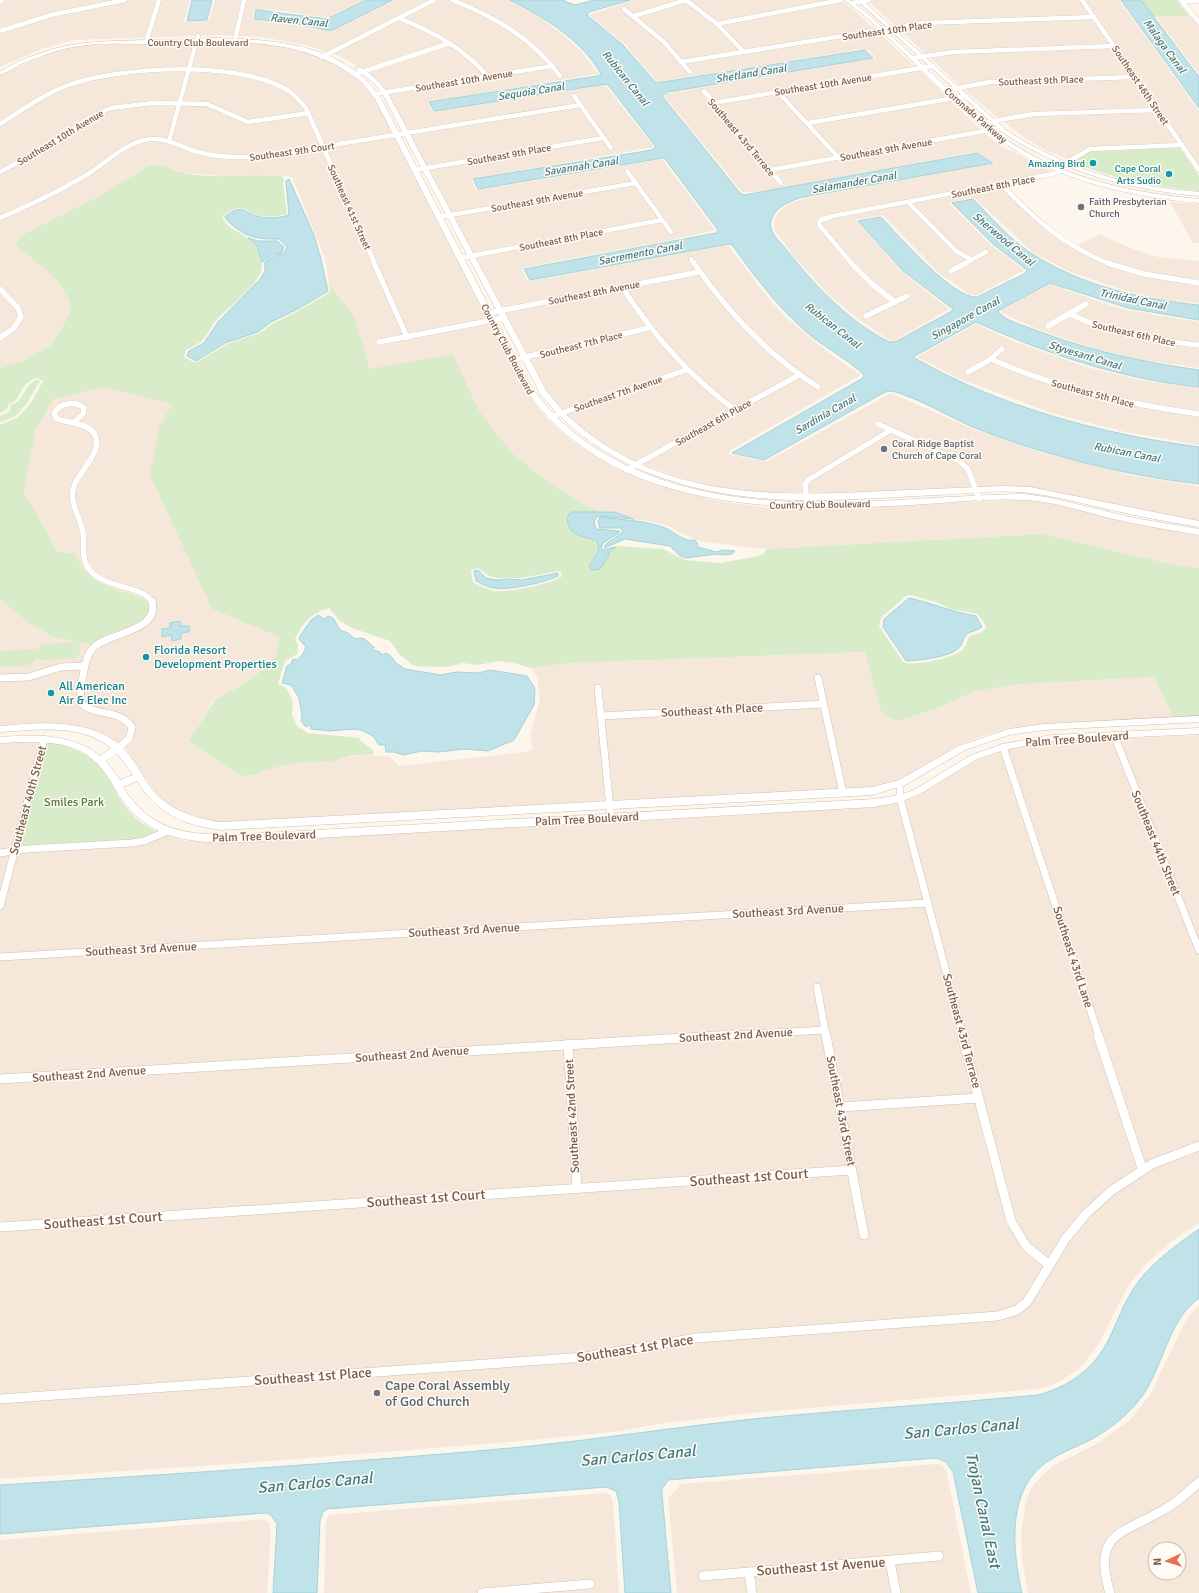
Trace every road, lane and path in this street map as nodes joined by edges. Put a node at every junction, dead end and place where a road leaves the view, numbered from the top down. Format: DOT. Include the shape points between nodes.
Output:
graph roads {
  1 [pos="125,0"];
  2 [pos="159,0"];
  3 [pos="244,0"];
  4 [pos="434,0"];
  5 [pos="452,0"];
  6 [pos="686,0"];
  7 [pos="841,0"];
  8 [pos="869,0"];
  9 [pos="1082,0"];
  10 [pos="860,1"];
  11 [pos="1182,1"];
  12 [pos="1199,1"];
  13 [pos="850,2"];
  14 [pos="624,9"];
  15 [pos="634,16"];
  16 [pos="1094,17"];
  17 [pos="398,18"];
  18 [pos="1199,22"];
  19 [pos="717,24"];
  20 [pos="891,28"];
  21 [pos="882,30"];
  22 [pos="0,31"];
  23 [pos="197,38"];
  24 [pos="236,38"];
  25 [pos="147,40"];
  26 [pos="450,43"];
  27 [pos="1114,46"];
  28 [pos="744,52"];
  29 [pos="328,54"];
  30 [pos="322,57"];
  31 [pos="923,57"];
  32 [pos="913,58"];
  33 [pos="681,62"];
  34 [pos="553,66"];
  35 [pos="933,66"];
  36 [pos="923,68"];
  37 [pos="1,71"];
  38 [pos="188,71"];
  39 [pos="363,72"];
  40 [pos="690,72"];
  41 [pos="356,74"];
  42 [pos="488,76"];
  43 [pos="560,76"];
  44 [pos="1135,77"];
  45 [pos="957,88"];
  46 [pos="947,90"];
  47 [pos="704,91"];
  48 [pos="778,92"];
  49 [pos="385,93"];
  50 [pos="376,94"];
  51 [pos="574,96"];
  52 [pos="966,96"];
  53 [pos="956,98"];
  54 [pos="713,102"];
  55 [pos="179,104"];
  56 [pos="580,105"];
  57 [pos="1158,110"];
  58 [pos="309,113"];
  59 [pos="993,121"];
  60 [pos="982,123"];
  61 [pos="0,124"];
  62 [pos="808,124"];
  63 [pos="1001,128"];
  64 [pos="991,130"];
  65 [pos="406,134"];
  66 [pos="397,135"];
  67 [pos="603,138"];
  68 [pos="169,140"];
  69 [pos="1182,145"];
  70 [pos="324,147"];
  71 [pos="611,148"];
  72 [pos="838,157"];
  73 [pos="1064,164"];
  74 [pos="425,168"];
  75 [pos="415,170"];
  76 [pos="770,170"];
  77 [pos="1061,170"];
  78 [pos="1199,170"];
  79 [pos="627,171"];
  80 [pos="0,172"];
  81 [pos="636,183"];
  82 [pos="781,183"];
  83 [pos="1001,184"];
  84 [pos="1199,194"];
  85 [pos="1199,201"];
  86 [pos="908,202"];
  87 [pos="450,215"];
  88 [pos="439,217"];
  89 [pos="0,218"];
  90 [pos="662,220"];
  91 [pos="671,232"];
  92 [pos="986,252"];
  93 [pos="471,256"];
  94 [pos="460,258"];
  95 [pos="691,259"];
  96 [pos="972,260"];
  97 [pos="951,271"];
  98 [pos="699,272"];
  99 [pos="1199,283"];
  100 [pos="622,287"];
  101 [pos="0,289"];
  102 [pos="907,296"];
  103 [pos="895,302"];
  104 [pos="1086,304"];
  105 [pos="489,312"];
  106 [pos="502,314"];
  107 [pos="1070,314"];
  108 [pos="866,316"];
  109 [pos="493,320"];
  110 [pos="1048,326"];
  111 [pos="648,328"];
  112 [pos="407,337"];
  113 [pos="0,338"];
  114 [pos="379,342"];
  115 [pos="1199,345"];
  116 [pos="1002,349"];
  117 [pos="524,358"];
  118 [pos="991,359"];
  119 [pos="513,360"];
  120 [pos="686,370"];
  121 [pos="968,372"];
  122 [pos="799,375"];
  123 [pos="818,387"];
  124 [pos="735,410"];
  125 [pos="560,413"];
  126 [pos="1199,414"];
  127 [pos="550,417"];
  128 [pos="73,423"];
  129 [pos="878,424"];
  130 [pos="891,430"];
  131 [pos="636,464"];
  132 [pos="626,470"];
  133 [pos="976,490"];
  134 [pos="980,499"];
  135 [pos="806,502"];
  136 [pos="1196,527"];
  137 [pos="85,666"];
  138 [pos="0,678"];
  139 [pos="818,678"];
  140 [pos="598,688"];
  141 [pos="824,704"];
  142 [pos="601,716"];
  143 [pos="1199,719"];
  144 [pos="1108,724"];
  145 [pos="47,726"];
  146 [pos="0,729"];
  147 [pos="1199,731"];
  148 [pos="1114,735"];
  149 [pos="994,736"];
  150 [pos="44,739"];
  151 [pos="0,740"];
  152 [pos="1003,746"];
  153 [pos="118,748"];
  154 [pos="100,760"];
  155 [pos="139,776"];
  156 [pos="900,784"];
  157 [pos="118,785"];
  158 [pos="844,793"];
  159 [pos="900,798"];
  160 [pos="610,805"];
  161 [pos="846,805"];
  162 [pos="611,818"];
  163 [pos="168,832"];
  164 [pos="14,852"];
  165 [pos="0,853"];
  166 [pos="928,903"];
  167 [pos="0,906"];
  168 [pos="1199,950"];
  169 [pos="0,957"];
  170 [pos="817,988"];
  171 [pos="825,1030"];
  172 [pos="568,1044"];
  173 [pos="0,1079"];
  174 [pos="979,1098"];
  175 [pos="840,1106"];
  176 [pos="1199,1146"];
  177 [pos="1142,1168"];
  178 [pos="852,1170"];
  179 [pos="577,1188"];
  180 [pos="0,1227"];
  181 [pos="864,1235"];
  182 [pos="1048,1264"];
  183 [pos="0,1399"];
  184 [pos="1199,1482"];
  185 [pos="939,1556"];
  186 [pos="890,1561"];
  187 [pos="749,1572"];
  188 [pos="703,1576"];
  189 [pos="590,1584"];
  190 [pos="543,1590"];
  191 [pos="482,1593"];
  192 [pos="752,1593"];
  193 [pos="896,1593"];
  194 [pos="1110,1593"];
  1 -- 22 [label="street" via="51,15"];
  2 -- 25 [label="street"];
  3 -- 24 [label="street"];
  4 -- 17 [label="street"];
  5 -- 34 [label="street" via="512,29"];
  6 -- 15 [label="street"];
  6 -- 19 [label="street"];
  7 -- 19 [label="street"];
  8 -- 10 [label="street"];
  9 -- 16 [label="street, Southeast 46th Street"];
  10 -- 13 [label="street"];
  10 -- 20 [label="street, Coronado Parkway"];
  11 -- 12 [label="street"];
  11 -- 18 [label="street"];
  13 -- 21 [label="street, Coronado Parkway"];
  14 -- 15 [label="street"];
  15 -- 33 [label="street" via="664,42"];
  16 -- 20 [label="street, Southeast 10th Place" via="929,22"];
  16 -- 27 [label="street, Southeast 46th Street"];
  17 -- 26 [label="street"];
  17 -- 29 [label="street"];
  19 -- 28 [label="street"];
  20 -- 21 [label="street, Southeast 10th Place"];
  20 -- 31 [label="street, Coronado Parkway"];
  21 -- 28 [label="street, Southeast 10th Place"];
  21 -- 32 [label="street, Coronado Parkway"];
  23 -- 24 [label="main road, Country Club Boulevard"];
  23 -- 25 [label="main road, Country Club Boulevard"];
  23 -- 38 [label="street"];
  24 -- 29 [label="main road, Country Club Boulevard" via="283,41"];
  24 -- 30 [label="main road, Country Club Boulevard"];
  25 -- 37 [label="main road, Country Club Boulevard" via="66,43 36,52"];
  26 -- 39 [label="street"];
  26 -- 42 [label="street" via="473,60"];
  27 -- 31 [label="street" via="961,51"];
  27 -- 44 [label="street, Southeast 46th Street"];
  28 -- 33 [label="street, Southeast 10th Place"];
  29 -- 30 [label="street"];
  29 -- 39 [label="main road, Country Club Boulevard"];
  30 -- 41 [label="main road, Country Club Boulevard"];
  31 -- 32 [label="street"];
  31 -- 35 [label="street, Coronado Parkway"];
  32 -- 36 [label="street, Coronado Parkway"];
  33 -- 40 [label="street"];
  34 -- 42 [label="street, Southeast 10th Avenue"];
  34 -- 43 [label="street"];
  35 -- 36 [label="street, Southeast 10th Avenue"];
  35 -- 45 [label="street, Coronado Parkway"];
  36 -- 46 [label="street, Coronado Parkway"];
  36 -- 48 [label="street, Southeast 10th Avenue"];
  38 -- 55 [label="street"];
  38 -- 58 [label="street, Southeast 41st Street" via="234,73 272,82 296,95"];
  38 -- 61 [label="street" via="125,74 85,80 42,97"];
  39 -- 41 [label="street"];
  39 -- 49 [label="main road, Country Club Boulevard"];
  41 -- 50 [label="main road, Country Club Boulevard"];
  42 -- 49 [label="street, Southeast 10th Avenue"];
  44 -- 45 [label="street, Southeast 9th Place" via="990,82"];
  44 -- 57 [label="street, Southeast 46th Street"];
  45 -- 46 [label="street, Southeast 9th Place"];
  45 -- 52 [label="street, Coronado Parkway"];
  46 -- 53 [label="street, Coronado Parkway"];
  47 -- 54 [label="street, Southeast 43rd Terrace"];
  48 -- 54 [label="street, Southeast 10th Avenue"];
  48 -- 62 [label="street"];
  49 -- 50 [label="street, Southeast 10th Avenue"];
  49 -- 65 [label="main road, Country Club Boulevard"];
  50 -- 66 [label="main road, Country Club Boulevard"];
  51 -- 56 [label="street"];
  52 -- 53 [label="street"];
  52 -- 59 [label="street, Coronado Parkway"];
  53 -- 60 [label="street, Coronado Parkway"];
  53 -- 62 [label="street"];
  54 -- 76 [label="street, Southeast 43rd Terrace"];
  55 -- 58 [label="street, Southeast 10th Avenue" via="198,103 216,106 248,122"];
  55 -- 68 [label="street"];
  55 -- 80 [label="street, Southeast 10th Avenue" via="125,105 102,111 38,152"];
  56 -- 65 [label="street, Southeast 9th Court"];
  56 -- 67 [label="street"];
  57 -- 59 [label="street" via="1034,114"];
  57 -- 69 [label="street, Southeast 46th Street"];
  58 -- 70 [label="street, Southeast 41st Street"];
  59 -- 60 [label="street"];
  59 -- 63 [label="street, Coronado Parkway"];
  60 -- 64 [label="street, Coronado Parkway"];
  62 -- 72 [label="street"];
  63 -- 64 [label="street, Southeast 9th Avenue"];
  63 -- 73 [label="street, Coronado Parkway" via="1031,148"];
  64 -- 72 [label="street, Southeast 9th Avenue"];
  64 -- 77 [label="street, Coronado Parkway" via="1018,149"];
  65 -- 66 [label="street, Southeast 9th Court"];
  65 -- 74 [label="main road, Country Club Boulevard"];
  66 -- 70 [label="street, Southeast 9th Court"];
  66 -- 75 [label="main road, Country Club Boulevard"];
  67 -- 71 [label="street"];
  67 -- 74 [label="street, Southeast 9th Place"];
  68 -- 70 [label="street, Southeast 9th Court" via="198,152 234,157 265,156"];
  68 -- 89 [label="street, Southeast 9th Court" via="151,139 133,144 64,188"];
  69 -- 73 [label="street" via="1096,148 1085,151"];
  69 -- 78 [label="street, Southeast 46th Street"];
  70 -- 112 [label="street, Southeast 41st Street"];
  72 -- 76 [label="street, Southeast 9th Avenue"];
  73 -- 77 [label="street"];
  73 -- 84 [label="street, Coronado Parkway" via="1130,184"];
  74 -- 75 [label="street, Southeast 9th Place"];
  74 -- 87 [label="main road, Country Club Boulevard"];
  75 -- 88 [label="main road, Country Club Boulevard"];
  76 -- 82 [label="street, Southeast 43rd Terrace"];
  77 -- 83 [label="street, Southeast 8th Place" via="1053,174"];
  77 -- 85 [label="street, Coronado Parkway" via="1132,191"];
  79 -- 81 [label="street"];
  81 -- 87 [label="street, Southeast 9th Avenue"];
  81 -- 90 [label="street"];
  83 -- 86 [label="street, Southeast 8th Place"];
  83 -- 99 [label="street" via="1048,230 1083,252 1134,272"];
  86 -- 96 [label="street" via="956,251"];
  86 -- 103 [label="street, Southeast 8th Place" via="833,216 819,223 860,273"];
  87 -- 88 [label="street, Southeast 9th Avenue"];
  87 -- 93 [label="main road, Country Club Boulevard"];
  88 -- 94 [label="main road, Country Club Boulevard"];
  90 -- 91 [label="street"];
  90 -- 93 [label="street, Southeast 8th Place"];
  92 -- 96 [label="street"];
  93 -- 94 [label="street, Southeast 8th Place"];
  93 -- 106 [label="main road, Country Club Boulevard"];
  94 -- 105 [label="main road, Country Club Boulevard"];
  95 -- 98 [label="street"];
  96 -- 97 [label="street"];
  98 -- 100 [label="street, Southeast 8th Avenue"];
  98 -- 122 [label="street" via="743,328"];
  100 -- 106 [label="street, Southeast 8th Avenue"];
  100 -- 111 [label="street"];
  101 -- 113 [label="street" via="18,308 21,317 14,328"];
  102 -- 103 [label="street"];
  103 -- 108 [label="street"];
  104 -- 107 [label="street, Southeast 6th Place"];
  105 -- 106 [label="street, Southeast 8th Avenue"];
  105 -- 109 [label="main road, Country Club Boulevard"];
  106 -- 109 [label="street, Southeast 8th Avenue"];
  106 -- 117 [label="main road, Country Club Boulevard"];
  107 -- 110 [label="street, Southeast 6th Place"];
  107 -- 115 [label="street, Southeast 6th Place" via="1085,322 1118,331"];
  109 -- 112 [label="street, Southeast 8th Avenue"];
  109 -- 119 [label="main road, Country Club Boulevard"];
  111 -- 117 [label="street, Southeast 7th Place"];
  111 -- 120 [label="street"];
  112 -- 114 [label="street, Southeast 8th Avenue"];
  116 -- 118 [label="street"];
  117 -- 119 [label="street, Southeast 7th Place"];
  117 -- 125 [label="main road, Country Club Boulevard" via="544,393"];
  118 -- 121 [label="street"];
  118 -- 126 [label="street, Southeast 5th Place" via="1025,373 1095,395"];
  119 -- 127 [label="main road, Country Club Boulevard" via="530,391"];
  120 -- 124 [label="street"];
  120 -- 125 [label="street, Southeast 7th Avenue"];
  122 -- 123 [label="street"];
  122 -- 124 [label="street, Southeast 6th Place"];
  124 -- 131 [label="street, Southeast 6th Place"];
  125 -- 127 [label="street, Southeast 7th Avenue"];
  125 -- 131 [label="main road, Country Club Boulevard" via="585,435"];
  127 -- 132 [label="main road, Country Club Boulevard" via="588,448"];
  128 -- 128 [label="street" via="57,419 54,413 68,404 82,406 83,414"];
  128 -- 137 [label="street" via="96,434 97,442 89,464 75,483 73,495 83,535 84,560 93,574 109,583 148,596 154,608 149,619 137,628 98,642 91,650"];
  129 -- 130 [label="street"];
  130 -- 133 [label="street" via="959,461 968,469"];
  130 -- 135 [label="street" via="808,480 805,485"];
  131 -- 132 [label="street, Southeast 6th Place"];
  131 -- 135 [label="main road, Country Club Boulevard" via="673,478 717,490"];
  132 -- 135 [label="main road, Country Club Boulevard" via="712,497 765,505"];
  133 -- 134 [label="street"];
  133 -- 135 [label="main road, Country Club Boulevard"];
  133 -- 136 [label="main road, Country Club Boulevard" via="1044,491"];
  134 -- 135 [label="main road, Country Club Boulevard"];
  134 -- 136 [label="main road, Country Club Boulevard" via="1041,499 1120,518"];
  137 -- 138 [label="street" via="61,667 29,676"];
  137 -- 153 [label="street" via="80,703 85,708 124,718 132,727 128,739"];
  139 -- 141 [label="street"];
  140 -- 142 [label="street"];
  141 -- 142 [label="street, Southeast 4th Place"];
  141 -- 158 [label="street"];
  142 -- 160 [label="street"];
  143 -- 144 [label="street, Palm Tree Boulevard"];
  144 -- 148 [label="street"];
  144 -- 149 [label="street, Palm Tree Boulevard" via="1038,728"];
  145 -- 146 [label="street, Palm Tree Boulevard"];
  145 -- 150 [label="street"];
  145 -- 153 [label="street, Palm Tree Boulevard" via="88,732"];
  147 -- 148 [label="street, Palm Tree Boulevard"];
  148 -- 152 [label="street, Palm Tree Boulevard" via="1051,738"];
  148 -- 168 [label="street, Southeast 44th Street"];
  149 -- 152 [label="street"];
  149 -- 156 [label="street, Palm Tree Boulevard" via="954,752"];
  150 -- 151 [label="street, Palm Tree Boulevard"];
  150 -- 154 [label="street, Palm Tree Boulevard" via="78,746"];
  150 -- 164 [label="street, Southeast 40th Street"];
  152 -- 159 [label="street, Palm Tree Boulevard" via="974,757 916,792"];
  152 -- 177 [label="street, Southeast 43rd Lane"];
  153 -- 154 [label="street"];
  153 -- 155 [label="street, Palm Tree Boulevard"];
  154 -- 157 [label="street, Palm Tree Boulevard"];
  155 -- 157 [label="street"];
  155 -- 160 [label="street, Palm Tree Boulevard" via="153,797 173,813 197,823 221,826"];
  156 -- 158 [label="street, Palm Tree Boulevard" via="872,791"];
  156 -- 159 [label="street, Southeast 43rd Terrace"];
  157 -- 163 [label="street, Palm Tree Boulevard" via="137,812"];
  158 -- 160 [label="street, Palm Tree Boulevard"];
  158 -- 161 [label="street"];
  159 -- 161 [label="street, Palm Tree Boulevard"];
  159 -- 166 [label="street, Southeast 43rd Terrace"];
  160 -- 162 [label="street"];
  161 -- 162 [label="street, Palm Tree Boulevard"];
  162 -- 163 [label="street, Palm Tree Boulevard" via="235,839 200,839"];
  163 -- 164 [label="street" via="132,844 27,849"];
  164 -- 165 [label="street"];
  164 -- 167 [label="street, Southeast 40th Street"];
  166 -- 169 [label="street, Southeast 3rd Avenue"];
  166 -- 174 [label="street, Southeast 43rd Terrace"];
  170 -- 171 [label="street, Southeast 43rd Street"];
  171 -- 172 [label="street, Southeast 2nd Avenue"];
  171 -- 175 [label="street, Southeast 43rd Street"];
  172 -- 173 [label="street, Southeast 2nd Avenue"];
  172 -- 179 [label="street, Southeast 42nd Street"];
  174 -- 175 [label="street"];
  174 -- 182 [label="street, Southeast 43rd Terrace" via="1016,1234 1025,1246"];
  175 -- 178 [label="street, Southeast 43rd Street"];
  176 -- 177 [label="street, Southeast 1st Place"];
  177 -- 182 [label="street, Southeast 1st Place" via="1115,1187 1086,1214"];
  178 -- 179 [label="street, Southeast 1st Court"];
  178 -- 181 [label="street, Southeast 43rd Street"];
  179 -- 180 [label="street, Southeast 1st Court"];
  182 -- 183 [label="street, Southeast 1st Place" via="1027,1302 1014,1312 998,1316 697,1338 585,1356"];
  184 -- 194 [label="street" via="1167,1508 1110,1540 1104,1554"];
  185 -- 186 [label="street, Southeast 1st Avenue"];
  186 -- 187 [label="street, Southeast 1st Avenue"];
  186 -- 193 [label="street"];
  187 -- 188 [label="street, Southeast 1st Avenue"];
  187 -- 192 [label="street"];
  189 -- 190 [label="street"];
  190 -- 191 [label="street"];
}
